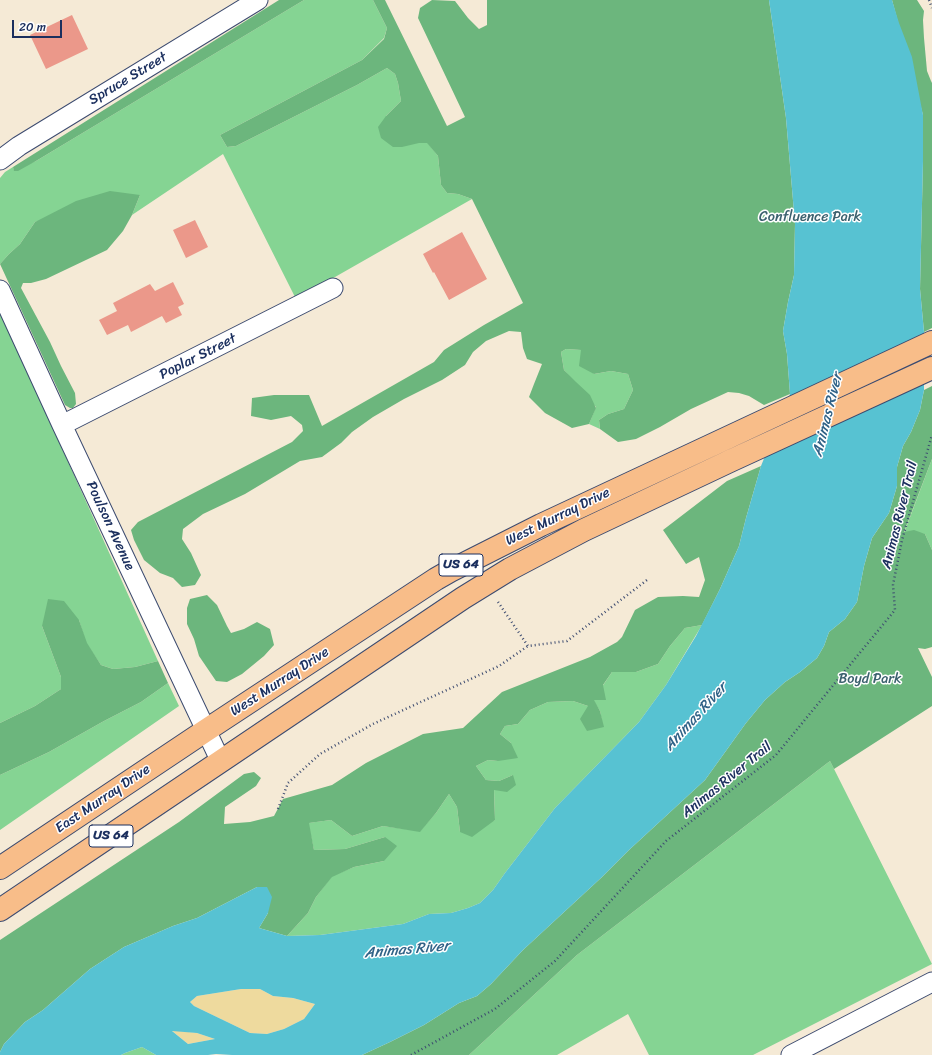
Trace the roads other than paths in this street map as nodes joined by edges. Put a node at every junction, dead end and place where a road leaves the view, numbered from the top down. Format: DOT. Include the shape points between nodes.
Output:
graph roads {
  1 [pos="258,0"];
  2 [pos="0,160"];
  3 [pos="334,288"];
  4 [pos="0,290"];
  5 [pos="932,342"];
  6 [pos="932,368"];
  7 [pos="62,425"];
  8 [pos="205,730"];
  9 [pos="221,762"];
  10 [pos="0,868"];
  11 [pos="0,910"];
  12 [pos="932,982"];
  13 [pos="791,1055"];
  1 -- 2 [label="street, Spruce Street"];
  3 -- 7 [label="street, Poplar Street"];
  4 -- 7 [label="street, Poulson Avenue"];
  5 -- 8 [label="highway, West Murray Drive / US 64" via="541,524 450,571"];
  6 -- 9 [label="highway, West Murray Drive / US 64" via="564,540 510,569 456,602"];
  7 -- 8 [label="street, Poulson Avenue"];
  8 -- 9 [label="street, Poulson Avenue"];
  8 -- 10 [label="highway, East Murray Drive / US 64"];
  9 -- 11 [label="highway, US 64"];
  12 -- 13 [label="street"];
}
